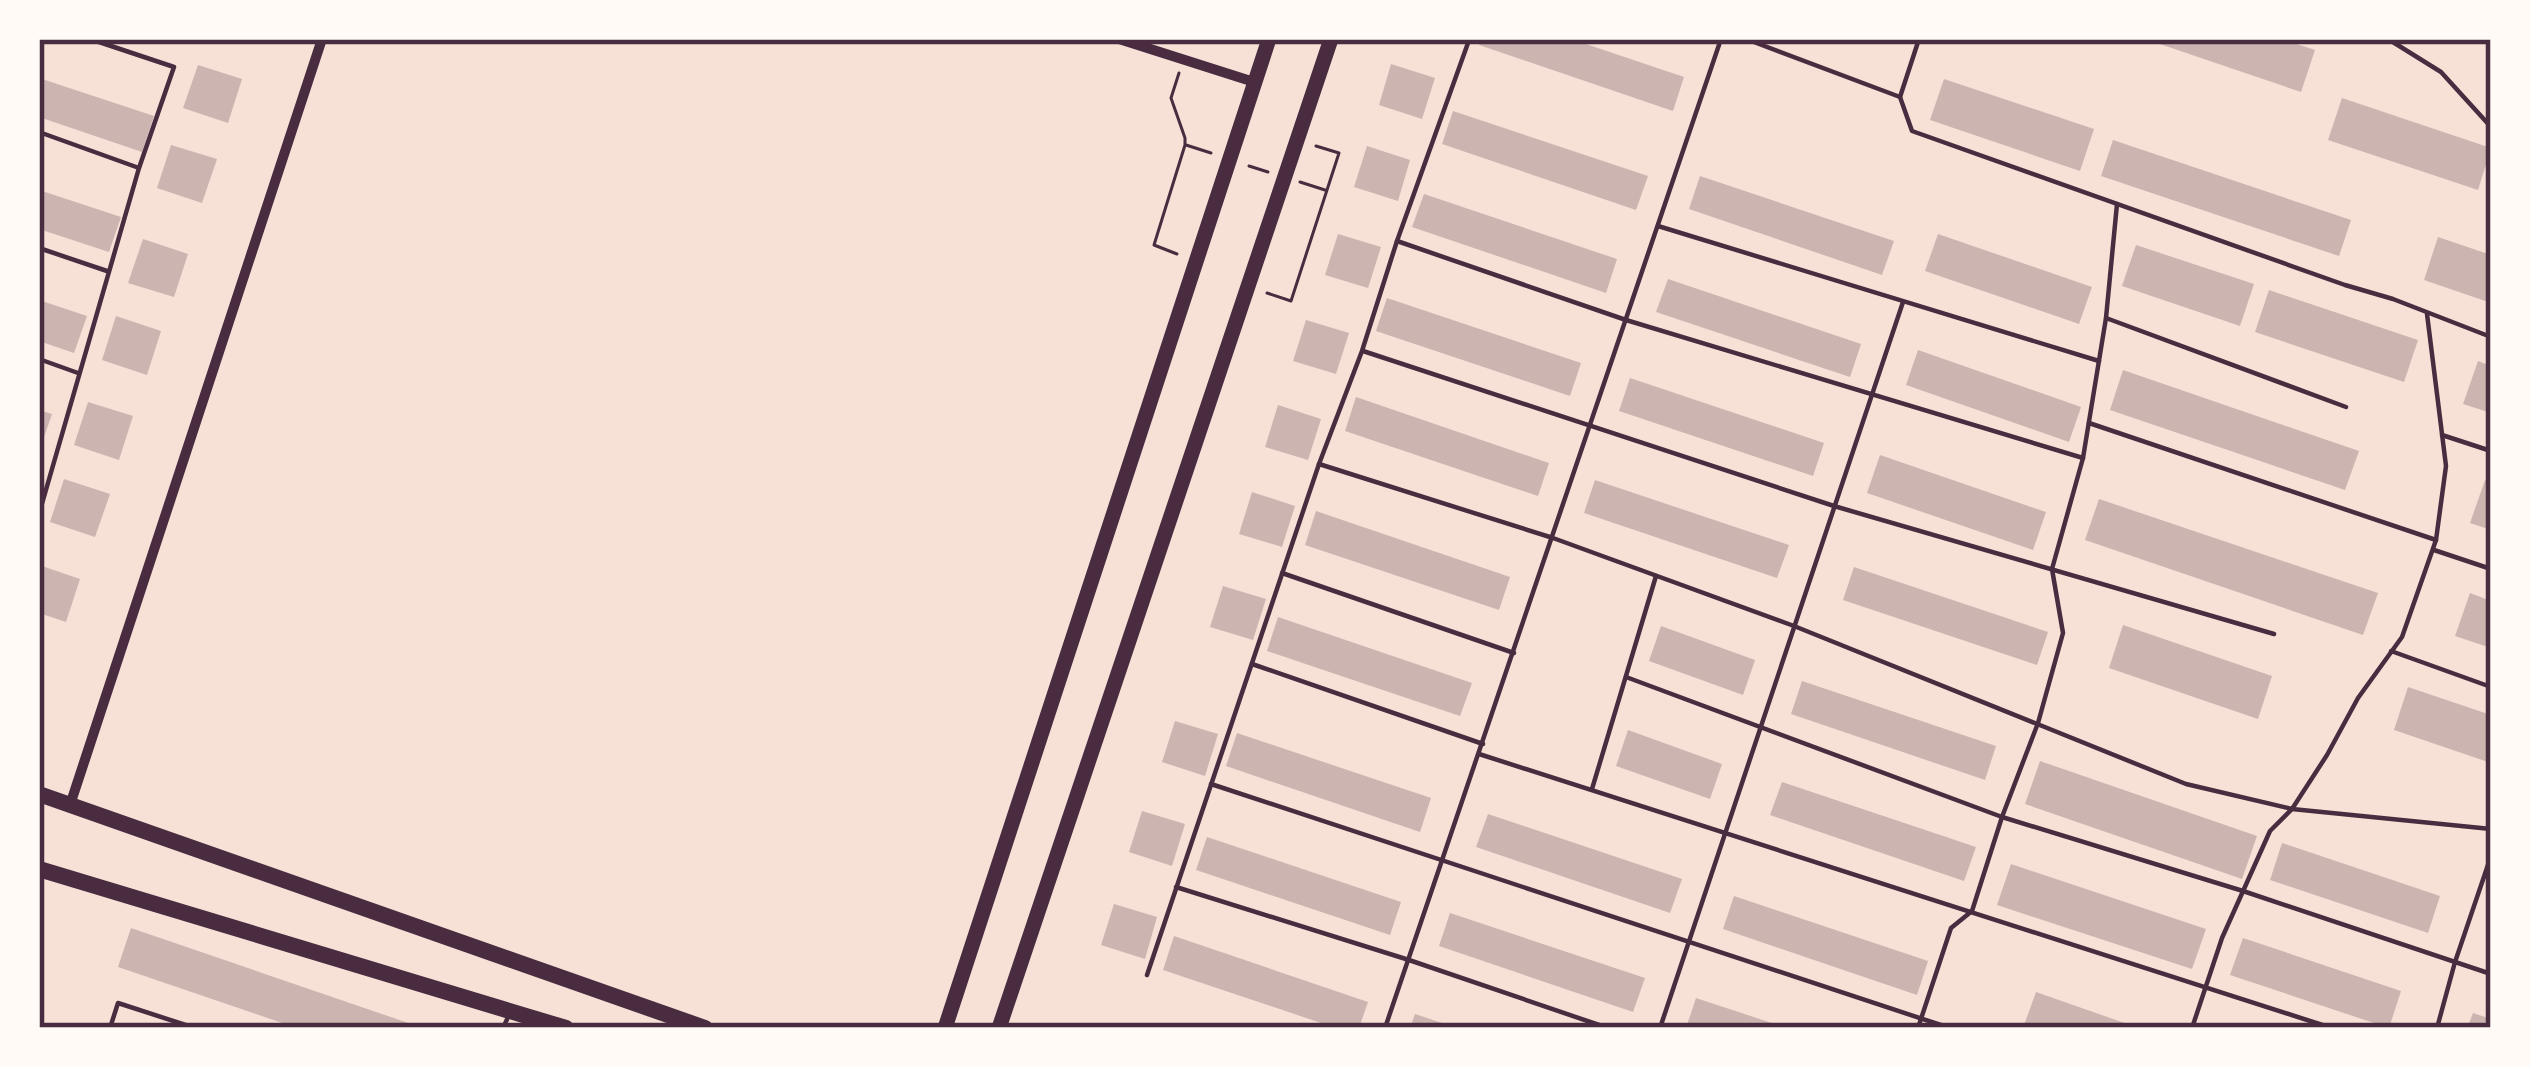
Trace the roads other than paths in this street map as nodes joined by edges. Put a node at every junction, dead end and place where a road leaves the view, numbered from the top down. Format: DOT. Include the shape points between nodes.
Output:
graph roads {
  1 [pos="90,39"];
  2 [pos="322,39"];
  3 [pos="1119,39"];
  4 [pos="1269,39"];
  5 [pos="1331,39"];
  6 [pos="1721,39"];
  7 [pos="1746,39"];
  8 [pos="1919,39"];
  9 [pos="2388,39"];
  10 [pos="1468,43"];
  11 [pos="1254,82"];
  12 [pos="1900,97"];
  13 [pos="2487,117"];
  14 [pos="2491,127"];
  15 [pos="39,132"];
  16 [pos="139,168"];
  17 [pos="2117,204"];
  18 [pos="1658,226"];
  19 [pos="1396,241"];
  20 [pos="39,248"];
  21 [pos="108,272"];
  22 [pos="1903,302"];
  23 [pos="2427,314"];
  24 [pos="2106,318"];
  25 [pos="1626,320"];
  26 [pos="2491,337"];
  27 [pos="1362,351"];
  28 [pos="39,359"];
  29 [pos="2099,361"];
  30 [pos="78,373"];
  31 [pos="1871,395"];
  32 [pos="2346,407"];
  33 [pos="2089,423"];
  34 [pos="1591,426"];
  35 [pos="2442,435"];
  36 [pos="2491,452"];
  37 [pos="2083,458"];
  38 [pos="1319,464"];
  39 [pos="39,476"];
  40 [pos="50,479"];
  41 [pos="1834,506"];
  42 [pos="39,514"];
  43 [pos="1553,538"];
  44 [pos="2436,540"];
  45 [pos="2432,549"];
  46 [pos="2052,569"];
  47 [pos="2491,569"];
  48 [pos="1282,573"];
  49 [pos="1656,575"];
  50 [pos="1794,626"];
  51 [pos="2274,634"];
  52 [pos="2391,651"];
  53 [pos="1514,653"];
  54 [pos="1252,664"];
  55 [pos="1626,677"];
  56 [pos="2491,687"];
  57 [pos="2038,723"];
  58 [pos="1760,729"];
  59 [pos="1483,744"];
  60 [pos="1479,754"];
  61 [pos="1211,784"];
  62 [pos="1592,789"];
  63 [pos="39,794"];
  64 [pos="70,805"];
  65 [pos="2292,809"];
  66 [pos="2002,817"];
  67 [pos="2491,829"];
  68 [pos="1726,832"];
  69 [pos="2491,856"];
  70 [pos="1443,860"];
  71 [pos="41,876"];
  72 [pos="1176,887"];
  73 [pos="2243,891"];
  74 [pos="1972,911"];
  75 [pos="1689,942"];
  76 [pos="1408,960"];
  77 [pos="2455,962"];
  78 [pos="2491,974"];
  79 [pos="1147,975"];
  80 [pos="2206,987"];
  81 [pos="511,1010"];
  82 [pos="1921,1018"];
  83 [pos="110,1028"];
  84 [pos="195,1028"];
  85 [pos="503,1028"];
  86 [pos="566,1028"];
  87 [pos="705,1028"];
  88 [pos="945,1028"];
  89 [pos="999,1028"];
  90 [pos="1385,1028"];
  91 [pos="1608,1028"];
  92 [pos="1660,1028"];
  93 [pos="1918,1028"];
  94 [pos="1950,1028"];
  95 [pos="2192,1028"];
  96 [pos="2332,1028"];
  97 [pos="2437,1028"];
  1 -- 16 [label="lane" via="174,67"];
  2 -- 64 [label="street"];
  3 -- 11 [label="street"];
  4 -- 11 [label="main road"];
  5 -- 89 [label="main road"];
  6 -- 18 [label="lane"];
  7 -- 12 [label="lane"];
  8 -- 12 [label="lane"];
  9 -- 13 [label="lane" via="2440,72"];
  10 -- 19 [label="lane"];
  11 -- 88 [label="main road"];
  12 -- 17 [label="lane" via="1912,131"];
  13 -- 14 [label="lane"];
  15 -- 16 [label="lane"];
  16 -- 21 [label="lane"];
  17 -- 23 [label="lane"];
  17 -- 24 [label="lane"];
  18 -- 22 [label="lane"];
  18 -- 25 [label="lane"];
  19 -- 25 [label="lane"];
  19 -- 27 [label="lane"];
  20 -- 21 [label="lane"];
  21 -- 30 [label="lane"];
  22 -- 29 [label="lane"];
  22 -- 31 [label="lane"];
  23 -- 26 [label="lane"];
  23 -- 35 [label="lane"];
  24 -- 29 [label="lane"];
  24 -- 32 [label="lane"];
  25 -- 31 [label="lane"];
  25 -- 34 [label="lane"];
  27 -- 34 [label="lane"];
  27 -- 38 [label="lane"];
  28 -- 30 [label="lane"];
  29 -- 33 [label="lane"];
  30 -- 40 [label="lane"];
  31 -- 37 [label="lane"];
  31 -- 41 [label="lane"];
  33 -- 37 [label="lane"];
  33 -- 44 [label="lane"];
  34 -- 41 [label="lane"];
  34 -- 43 [label="lane"];
  35 -- 36 [label="lane"];
  35 -- 44 [label="lane"];
  37 -- 46 [label="lane"];
  38 -- 43 [label="lane"];
  38 -- 48 [label="lane"];
  39 -- 40 [label="lane"];
  40 -- 42 [label="lane"];
  41 -- 46 [label="lane"];
  41 -- 50 [label="lane"];
  43 -- 49 [label="lane"];
  43 -- 53 [label="lane"];
  44 -- 45 [label="lane"];
  45 -- 47 [label="lane"];
  45 -- 52 [label="lane"];
  46 -- 51 [label="lane"];
  46 -- 57 [label="lane" via="2063,633"];
  48 -- 53 [label="lane"];
  48 -- 54 [label="lane"];
  49 -- 50 [label="lane"];
  49 -- 55 [label="lane"];
  50 -- 57 [label="lane"];
  50 -- 58 [label="lane"];
  52 -- 56 [label="lane"];
  52 -- 65 [label="lane"];
  53 -- 59 [label="lane"];
  54 -- 59 [label="lane"];
  54 -- 61 [label="lane"];
  55 -- 58 [label="lane"];
  55 -- 62 [label="lane"];
  57 -- 65 [label="lane" via="2186,784"];
  57 -- 66 [label="lane"];
  58 -- 66 [label="lane"];
  58 -- 68 [label="lane"];
  59 -- 60 [label="lane"];
  60 -- 62 [label="lane"];
  60 -- 70 [label="lane"];
  61 -- 70 [label="lane"];
  61 -- 72 [label="lane"];
  62 -- 68 [label="lane"];
  63 -- 64 [label="main road"];
  64 -- 87 [label="main road"];
  65 -- 67 [label="lane"];
  65 -- 73 [label="lane" via="2270,831"];
  66 -- 73 [label="lane"];
  66 -- 74 [label="lane"];
  68 -- 74 [label="lane"];
  68 -- 75 [label="lane"];
  69 -- 77 [label="lane"];
  70 -- 75 [label="lane"];
  70 -- 76 [label="lane"];
  71 -- 81 [label="main road"];
  72 -- 76 [label="lane"];
  72 -- 79 [label="lane"];
  73 -- 77 [label="lane"];
  73 -- 80 [label="lane"];
  74 -- 80 [label="lane"];
  74 -- 82 [label="lane" via="1951,928"];
  75 -- 82 [label="lane"];
  75 -- 92 [label="lane"];
  76 -- 90 [label="lane"];
  76 -- 91 [label="lane"];
  77 -- 78 [label="lane"];
  77 -- 97 [label="lane"];
  80 -- 95 [label="lane"];
  80 -- 96 [label="lane"];
  81 -- 85 [label="lane"];
  81 -- 86 [label="main road"];
  82 -- 93 [label="lane"];
  82 -- 94 [label="lane"];
  83 -- 84 [label="lane" via="118,1003"];
}
